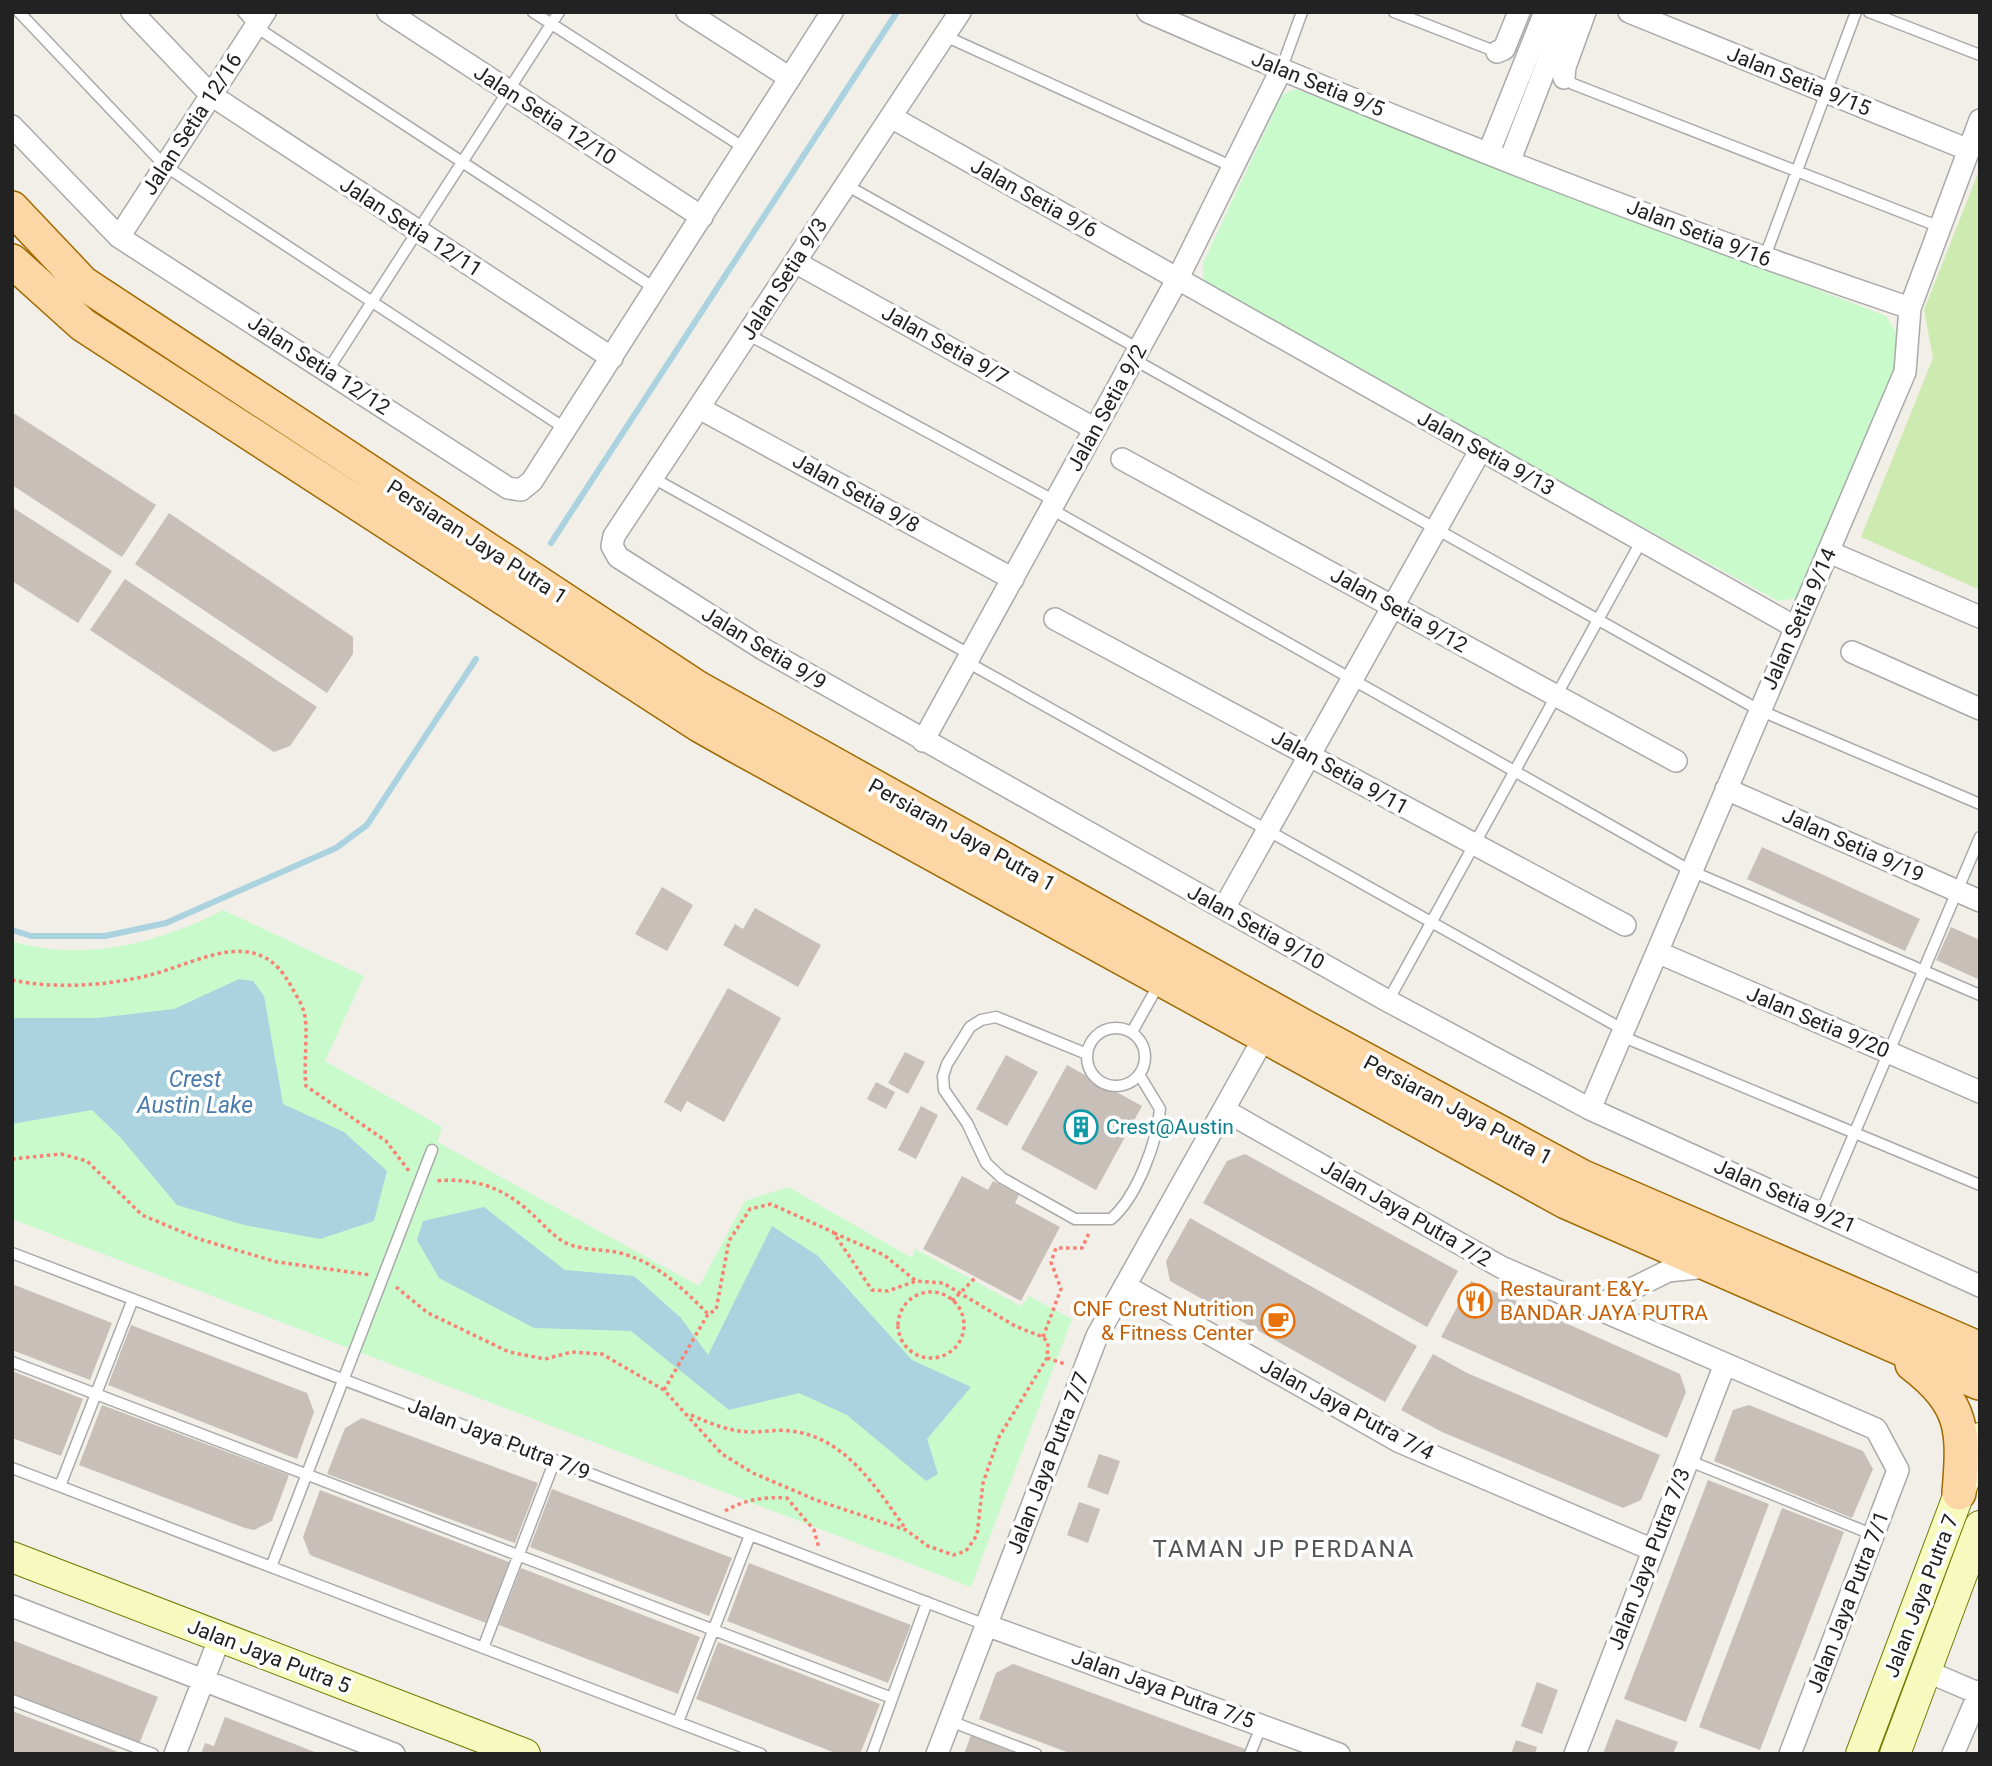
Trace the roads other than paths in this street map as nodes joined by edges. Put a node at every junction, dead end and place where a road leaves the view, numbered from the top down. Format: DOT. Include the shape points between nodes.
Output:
graph roads {
  1 [pos="19,12"];
  2 [pos="132,12"];
  3 [pos="388,12"];
  4 [pos="533,12"];
  5 [pos="559,12"];
  6 [pos="687,12"];
  7 [pos="832,12"];
  8 [pos="960,12"];
  9 [pos="1148,12"];
  10 [pos="1302,12"];
  11 [pos="1394,12"];
  12 [pos="1519,12"];
  13 [pos="1545,12"];
  14 [pos="1567,12"];
  15 [pos="1585,12"];
  16 [pos="1629,12"];
  17 [pos="1856,12"];
  18 [pos="1869,12"];
  19 [pos="255,17"];
  20 [pos="551,24"];
  21 [pos="945,36"];
  22 [pos="1497,52"];
  23 [pos="1980,55"];
  24 [pos="1281,70"];
  25 [pos="790,78"];
  26 [pos="1564,78"];
  27 [pos="508,91"];
  28 [pos="1827,92"];
  29 [pos="211,95"];
  30 [pos="891,117"];
  31 [pos="1980,120"];
  32 [pos="12,126"];
  33 [pos="746,149"];
  34 [pos="1969,150"];
  35 [pos="1489,152"];
  36 [pos="1510,160"];
  37 [pos="462,162"];
  38 [pos="165,166"];
  39 [pos="1233,167"];
  40 [pos="1798,170"];
  41 [pos="846,185"];
  42 [pos="12,208"];
  43 [pos="702,217"];
  44 [pos="1940,227"];
  45 [pos="418,231"];
  46 [pos="119,237"];
  47 [pos="1765,259"];
  48 [pos="12,261"];
  49 [pos="795,262"];
  50 [pos="1178,278"];
  51 [pos="656,289"];
  52 [pos="372,302"];
  53 [pos="1910,308"];
  54 [pos="747,334"];
  55 [pos="1136,354"];
  56 [pos="612,358"];
  57 [pos="328,370"];
  58 [pos="699,408"];
  59 [pos="566,429"];
  60 [pos="1095,429"];
  61 [pos="1481,449"];
  62 [pos="1122,459"];
  63 [pos="653,478"];
  64 [pos="1053,505"];
  65 [pos="1436,529"];
  66 [pos="1642,540"];
  67 [pos="612,547"];
  68 [pos="1829,552"];
  69 [pos="1013,579"];
  70 [pos="1393,606"];
  71 [pos="1980,617"];
  72 [pos="1055,619"];
  73 [pos="1598,620"];
  74 [pos="1795,626"];
  75 [pos="1852,652"];
  76 [pos="969,659"];
  77 [pos="1352,680"];
  78 [pos="1556,695"];
  79 [pos="1980,709"];
  80 [pos="1759,710"];
  81 [pos="923,741"];
  82 [pos="1310,755"];
  83 [pos="1676,761"];
  84 [pos="1514,771"];
  85 [pos="1726,789"];
  86 [pos="1980,804"];
  87 [pos="1267,831"];
  88 [pos="1980,837"];
  89 [pos="1474,845"];
  90 [pos="1691,872"];
  91 [pos="1956,891"];
  92 [pos="1980,901"];
  93 [pos="1224,908"];
  94 [pos="1431,922"];
  95 [pos="1625,925"];
  96 [pos="1657,952"];
  97 [pos="1922,971"];
  98 [pos="1162,979"];
  99 [pos="1980,995"];
  100 [pos="1388,1001"];
  101 [pos="1132,1032"];
  102 [pos="1622,1033"];
  103 [pos="1266,1034"];
  104 [pos="1887,1052"];
  105 [pos="1087,1054"];
  106 [pos="1140,1076"];
  107 [pos="1980,1092"];
  108 [pos="1590,1109"];
  109 [pos="1224,1110"];
  110 [pos="1852,1133"];
  111 [pos="432,1150"];
  112 [pos="1980,1185"];
  113 [pos="1821,1212"];
  114 [pos="12,1253"];
  115 [pos="1712,1266"];
  116 [pos="1125,1286"];
  117 [pos="1980,1286"];
  118 [pos="132,1299"];
  119 [pos="1595,1307"];
  120 [pos="1921,1323"];
  121 [pos="1980,1333"];
  122 [pos="1880,1340"];
  123 [pos="1980,1349"];
  124 [pos="12,1362"];
  125 [pos="1725,1364"];
  126 [pos="342,1379"];
  127 [pos="1979,1382"];
  128 [pos="96,1394"];
  129 [pos="1980,1402"];
  130 [pos="1980,1438"];
  131 [pos="1891,1451"];
  132 [pos="555,1460"];
  133 [pos="1687,1460"];
  134 [pos="12,1468"];
  135 [pos="306,1474"];
  136 [pos="61,1486"];
  137 [pos="1959,1493"];
  138 [pos="1980,1526"];
  139 [pos="750,1535"];
  140 [pos="1874,1535"];
  141 [pos="1653,1550"];
  142 [pos="519,1555"];
  143 [pos="12,1557"];
  144 [pos="271,1567"];
  145 [pos="927,1602"];
  146 [pos="12,1606"];
  147 [pos="986,1625"];
  148 [pos="714,1630"];
  149 [pos="220,1637"];
  150 [pos="483,1648"];
  151 [pos="1926,1671"];
  152 [pos="203,1681"];
  153 [pos="1979,1692"];
  154 [pos="892,1698"];
  155 [pos="12,1700"];
  156 [pos="950,1721"];
  157 [pos="678,1722"];
  158 [pos="1262,1724"];
  159 [pos="153,1754"];
  160 [pos="175,1754"];
  161 [pos="394,1754"];
  162 [pos="525,1754"];
  163 [pos="761,1754"];
  164 [pos="872,1754"];
  165 [pos="937,1754"];
  166 [pos="1036,1754"];
  167 [pos="1250,1754"];
  168 [pos="1339,1754"];
  169 [pos="1575,1754"];
  170 [pos="1790,1754"];
  171 [pos="1861,1754"];
  172 [pos="1895,1754"];
  173 [pos="1953,1754"];
  1 -- 38 [label="lane"];
  2 -- 29 [label="street, Jalan Setia 12/11"];
  3 -- 27 [label="street, Jalan Setia 12/10"];
  4 -- 20 [label="lane"];
  5 -- 20 [label="lane"];
  6 -- 25 [label="street"];
  7 -- 25 [label="street"];
  8 -- 21 [label="street, Jalan Setia 9/3"];
  9 -- 24 [label="street, Jalan Setia 9/5"];
  10 -- 24 [label="lane"];
  11 -- 22 [label="lane"];
  12 -- 22 [label="street" via="1504,49"];
  13 -- 35 [label="street"];
  14 -- 36 [label="street"];
  15 -- 26 [label="street"];
  16 -- 28 [label="street, Jalan Setia 9/15"];
  17 -- 28 [label="lane"];
  18 -- 23 [label="lane"];
  19 -- 29 [label="street, Jalan Setia 12/16"];
  19 -- 37 [label="lane"];
  20 -- 27 [label="lane"];
  20 -- 33 [label="lane"];
  21 -- 30 [label="street, Jalan Setia 9/3"];
  21 -- 39 [label="lane"];
  24 -- 35 [label="street, Jalan Setia 9/5"];
  24 -- 39 [label="street, Jalan Setia 9/2"];
  25 -- 33 [label="street"];
  26 -- 40 [label="lane"];
  27 -- 37 [label="lane"];
  27 -- 43 [label="street, Jalan Setia 12/10"];
  28 -- 34 [label="street, Jalan Setia 9/15"];
  28 -- 40 [label="lane"];
  29 -- 38 [label="street, Jalan Setia 12/16"];
  29 -- 45 [label="street, Jalan Setia 12/11"];
  30 -- 41 [label="street, Jalan Setia 9/3"];
  30 -- 50 [label="street, Jalan Setia 9/6"];
  31 -- 34 [label="street, Jalan Setia 9/14"];
  32 -- 46 [label="street, Jalan Setia 12/12"];
  33 -- 43 [label="street"];
  34 -- 44 [label="street, Jalan Setia 9/14"];
  35 -- 36 [label="street, Jalan Setia 9/16"];
  36 -- 47 [label="street, Jalan Setia 9/16"];
  37 -- 45 [label="lane"];
  37 -- 51 [label="lane"];
  38 -- 46 [label="street, Jalan Setia 12/16"];
  38 -- 52 [label="lane"];
  39 -- 50 [label="street, Jalan Setia 9/2"];
  40 -- 44 [label="lane"];
  40 -- 47 [label="lane"];
  41 -- 49 [label="street, Jalan Setia 9/3"];
  41 -- 55 [label="lane"];
  42 -- 120 [label="main road, Persiaran Jaya Putra 1" via="83,283 698,688 1583,1177"];
  43 -- 51 [label="street"];
  44 -- 53 [label="street, Jalan Setia 9/14"];
  45 -- 52 [label="lane"];
  45 -- 56 [label="street, Jalan Setia 12/11"];
  46 -- 57 [label="street, Jalan Setia 12/12"];
  47 -- 53 [label="street, Jalan Setia 9/16"];
  48 -- 98 [label="main road, Persiaran Jaya Putra 1" via="83,325 699,725"];
  49 -- 54 [label="street, Jalan Setia 9/3"];
  49 -- 60 [label="street, Jalan Setia 9/7"];
  50 -- 55 [label="street, Jalan Setia 9/2"];
  50 -- 61 [label="street, Jalan Setia 9/13"];
  51 -- 56 [label="street"];
  52 -- 57 [label="lane"];
  52 -- 59 [label="lane"];
  53 -- 68 [label="street, Jalan Setia 9/14" via="1905,372"];
  54 -- 58 [label="street, Jalan Setia 9/3"];
  54 -- 64 [label="lane"];
  55 -- 60 [label="street, Jalan Setia 9/2"];
  55 -- 65 [label="lane"];
  56 -- 59 [label="street"];
  57 -- 59 [label="street, Jalan Setia 12/12" via="508,488 521,490 532,481"];
  58 -- 63 [label="street, Jalan Setia 9/3"];
  58 -- 69 [label="street, Jalan Setia 9/8"];
  60 -- 64 [label="street, Jalan Setia 9/2"];
  61 -- 65 [label="street"];
  61 -- 66 [label="street, Jalan Setia 9/13"];
  62 -- 70 [label="street, Jalan Setia 9/12"];
  63 -- 67 [label="street, Jalan Setia 9/3"];
  63 -- 76 [label="lane"];
  64 -- 69 [label="street, Jalan Setia 9/2"];
  64 -- 77 [label="lane"];
  65 -- 70 [label="street"];
  65 -- 73 [label="lane"];
  66 -- 73 [label="lane"];
  66 -- 74 [label="street, Jalan Setia 9/13"];
  67 -- 81 [label="street, Jalan Setia 9/9" via="618,557 763,649"];
  68 -- 71 [label="street"];
  68 -- 74 [label="street, Jalan Setia 9/14"];
  69 -- 76 [label="street, Jalan Setia 9/2"];
  70 -- 77 [label="street"];
  70 -- 78 [label="street, Jalan Setia 9/12"];
  72 -- 82 [label="street, Jalan Setia 9/11"];
  73 -- 78 [label="lane"];
  73 -- 80 [label="lane"];
  74 -- 80 [label="street, Jalan Setia 9/14"];
  75 -- 79 [label="street"];
  76 -- 81 [label="street, Jalan Setia 9/2"];
  76 -- 87 [label="lane"];
  77 -- 82 [label="street"];
  77 -- 84 [label="lane"];
  78 -- 83 [label="street, Jalan Setia 9/12"];
  78 -- 84 [label="lane"];
  80 -- 85 [label="street, Jalan Setia 9/14"];
  80 -- 86 [label="lane"];
  81 -- 93 [label="street, Jalan Setia 9/10"];
  82 -- 87 [label="street"];
  82 -- 89 [label="street, Jalan Setia 9/11"];
  84 -- 89 [label="lane"];
  84 -- 90 [label="lane"];
  85 -- 90 [label="street, Jalan Setia 9/14"];
  85 -- 91 [label="street, Jalan Setia 9/19"];
  87 -- 93 [label="street"];
  87 -- 94 [label="lane"];
  88 -- 91 [label="lane"];
  89 -- 94 [label="lane"];
  89 -- 95 [label="street, Jalan Setia 9/11"];
  90 -- 96 [label="street, Jalan Setia 9/14"];
  90 -- 97 [label="lane"];
  91 -- 92 [label="street, Jalan Setia 9/19"];
  91 -- 97 [label="lane"];
  93 -- 100 [label="street, Jalan Setia 9/10"];
  94 -- 100 [label="lane"];
  94 -- 102 [label="lane"];
  96 -- 102 [label="street, Jalan Setia 9/14"];
  96 -- 104 [label="street, Jalan Setia 9/20"];
  97 -- 99 [label="lane"];
  97 -- 104 [label="lane"];
  98 -- 101 [label="lane"];
  98 -- 103 [label="main road, Persiaran Jaya Putra 1"];
  100 -- 108 [label="street, Jalan Setia 9/10"];
  101 -- 105 [label="lane" via="1123,1028 1104,1031 1090,1044"];
  101 -- 106 [label="lane" via="1140,1039 1146,1057"];
  102 -- 108 [label="street, Jalan Setia 9/14"];
  102 -- 110 [label="lane"];
  103 -- 109 [label="street, Jalan Jaya Putra 7/7"];
  103 -- 115 [label="main road, Persiaran Jaya Putra 1" via="1566,1202"];
  104 -- 107 [label="street, Jalan Setia 9/20"];
  104 -- 110 [label="lane"];
  105 -- 106 [label="lane" via="1091,1072 1105,1084 1124,1086"];
  105 -- 106 [label="lane" via="996,1017 970,1027 943,1076 944,1090 972,1131 986,1163 1002,1178 1075,1219 1111,1220 1122,1210 1155,1139 1160,1109"];
  108 -- 113 [label="street, Jalan Setia 9/21"];
  109 -- 116 [label="street, Jalan Jaya Putra 7/7"];
  109 -- 119 [label="street, Jalan Jaya Putra 7/2" via="1501,1267"];
  110 -- 112 [label="lane"];
  110 -- 113 [label="lane"];
  111 -- 126 [label="lane"];
  113 -- 117 [label="street, Jalan Setia 9/21"];
  114 -- 118 [label="lane, Jalan Jaya Putra 7/9"];
  115 -- 119 [label="street" via="1668,1271"];
  115 -- 122 [label="main road, Persiaran Jaya Putra 1"];
  116 -- 141 [label="street, Jalan Jaya Putra 7/4" via="1400,1442"];
  116 -- 147 [label="street, Jalan Jaya Putra 7/7" via="1097,1336"];
  118 -- 126 [label="lane, Jalan Jaya Putra 7/9"];
  118 -- 128 [label="lane"];
  119 -- 125 [label="street, Jalan Jaya Putra 7/2"];
  120 -- 121 [label="main road"];
  120 -- 123 [label="main road, Persiaran Jaya Putra 1"];
  122 -- 127 [label="main road, Persiaran Jaya Putra 1"];
  122 -- 137 [label="main road" via="1938,1385 1955,1411 1963,1441"];
  124 -- 128 [label="lane"];
  125 -- 131 [label="street, Jalan Jaya Putra 7/2" via="1876,1429"];
  125 -- 133 [label="street, Jalan Jaya Putra 7/3"];
  126 -- 132 [label="lane, Jalan Jaya Putra 7/9"];
  126 -- 135 [label="lane"];
  127 -- 129 [label="main road, Persiaran Jaya Putra 1"];
  128 -- 135 [label="lane"];
  128 -- 136 [label="lane"];
  130 -- 137 [label="street, Jalan Jaya Putra 7"];
  131 -- 140 [label="street, Jalan Jaya Putra 7/1" via="1898,1470"];
  132 -- 139 [label="lane, Jalan Jaya Putra 7/9"];
  132 -- 142 [label="lane"];
  133 -- 140 [label="lane"];
  133 -- 141 [label="street, Jalan Jaya Putra 7/3"];
  134 -- 136 [label="lane"];
  135 -- 142 [label="lane"];
  135 -- 144 [label="lane"];
  136 -- 144 [label="lane"];
  137 -- 171 [label="street, Jalan Jaya Putra 7"];
  138 -- 151 [label="street, Jalan Jaya Putra 7"];
  139 -- 145 [label="lane, Jalan Jaya Putra 7/9"];
  139 -- 148 [label="lane"];
  140 -- 170 [label="street, Jalan Jaya Putra 7/1"];
  141 -- 169 [label="street, Jalan Jaya Putra 7/3"];
  142 -- 148 [label="lane"];
  142 -- 150 [label="lane"];
  143 -- 149 [label="street, Jalan Jaya Putra 5"];
  144 -- 150 [label="lane"];
  145 -- 147 [label="lane, Jalan Jaya Putra 7/9"];
  145 -- 154 [label="lane"];
  146 -- 152 [label="street"];
  147 -- 156 [label="street, Jalan Jaya Putra 7/7"];
  147 -- 158 [label="street, Jalan Jaya Putra 7/5"];
  148 -- 154 [label="lane"];
  148 -- 157 [label="lane"];
  149 -- 152 [label="street"];
  149 -- 162 [label="street, Jalan Jaya Putra 5"];
  150 -- 157 [label="lane"];
  151 -- 153 [label="street"];
  151 -- 172 [label="street, Jalan Jaya Putra 7"];
  152 -- 160 [label="street"];
  152 -- 161 [label="street"];
  153 -- 173 [label="street"];
  154 -- 164 [label="lane"];
  155 -- 159 [label="lane"];
  156 -- 165 [label="street, Jalan Jaya Putra 7/7"];
  156 -- 166 [label="lane"];
  157 -- 163 [label="lane"];
  158 -- 167 [label="lane"];
  158 -- 168 [label="street, Jalan Jaya Putra 7/5"];
}
